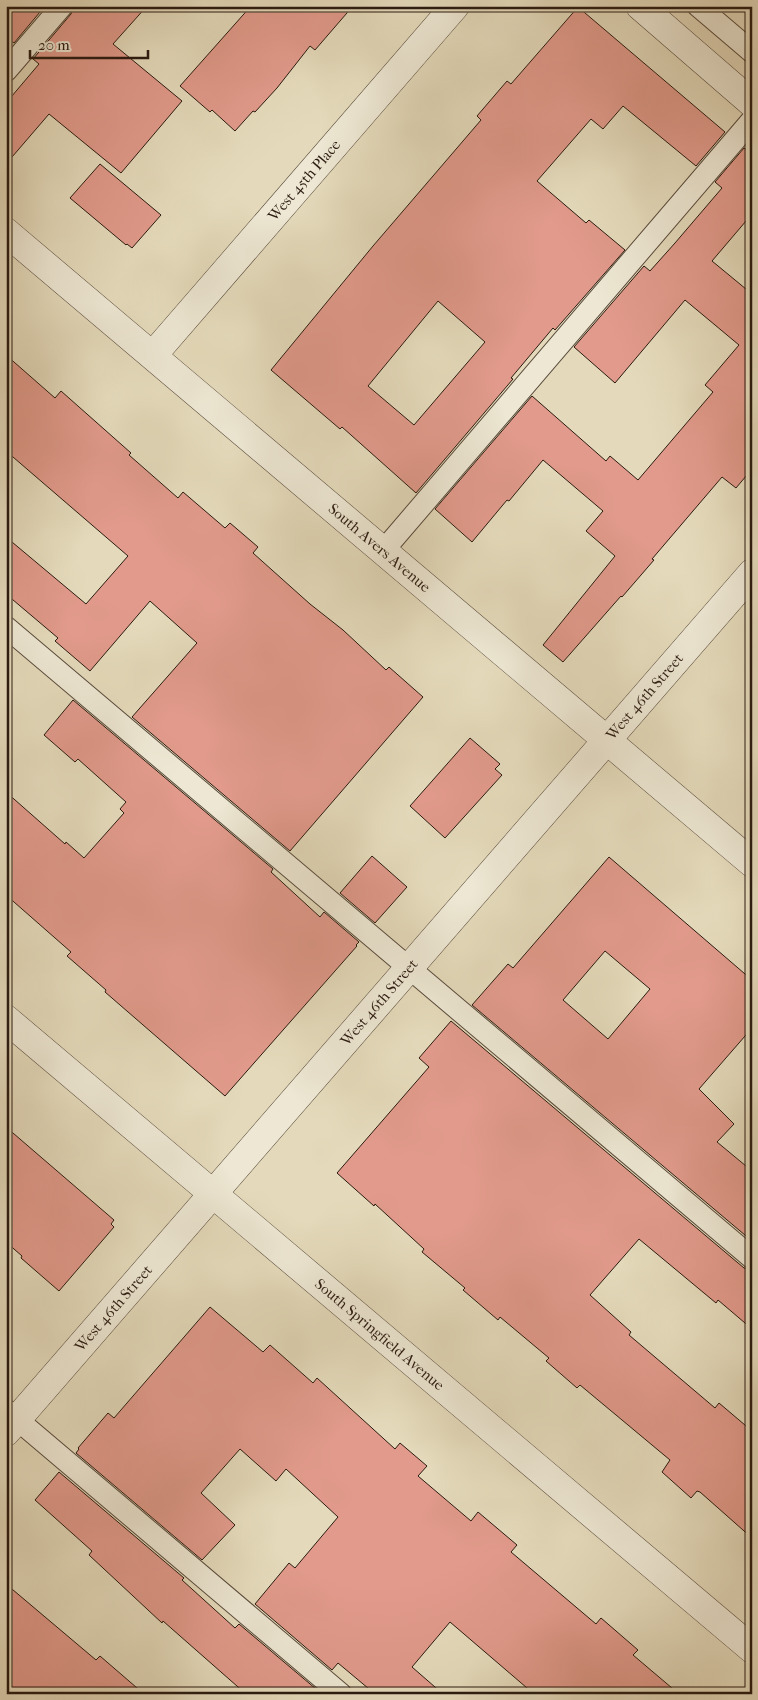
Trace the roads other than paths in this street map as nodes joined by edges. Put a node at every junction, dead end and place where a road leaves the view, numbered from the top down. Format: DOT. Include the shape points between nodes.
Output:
graph roads {
  1 [pos="62,6"];
  2 [pos="455,6"];
  3 [pos="640,6"];
  4 [pos="698,6"];
  5 [pos="752,52"];
  6 [pos="6,71"];
  7 [pos="752,103"];
  8 [pos="752,120"];
  9 [pos="6,232"];
  10 [pos="153,355"];
  11 [pos="383,551"];
  12 [pos="752,573"];
  13 [pos="6,627"];
  14 [pos="606,740"];
  15 [pos="752,863"];
  16 [pos="409,968"];
  17 [pos="6,1019"];
  18 [pos="213,1194"];
  19 [pos="752,1258"];
  20 [pos="10,1420"];
  21 [pos="752,1649"];
  22 [pos="341,1694"];
  1 -- 6 [label="lane"];
  2 -- 10 [label="street, West 45th Place"];
  3 -- 7 [label="street"];
  4 -- 5 [label="lane"];
  8 -- 11 [label="lane"];
  9 -- 10 [label="street, South Avers Avenue"];
  10 -- 11 [label="street, South Avers Avenue"];
  11 -- 14 [label="street, South Avers Avenue"];
  12 -- 14 [label="street, West 46th Street"];
  13 -- 16 [label="lane"];
  14 -- 15 [label="street, South Avers Avenue"];
  14 -- 16 [label="street, West 46th Street"];
  16 -- 18 [label="street, West 46th Street"];
  16 -- 19 [label="lane"];
  17 -- 18 [label="street, South Springfield Avenue"];
  18 -- 20 [label="street, West 46th Street"];
  18 -- 21 [label="street, South Springfield Avenue"];
  20 -- 22 [label="lane"];
}
